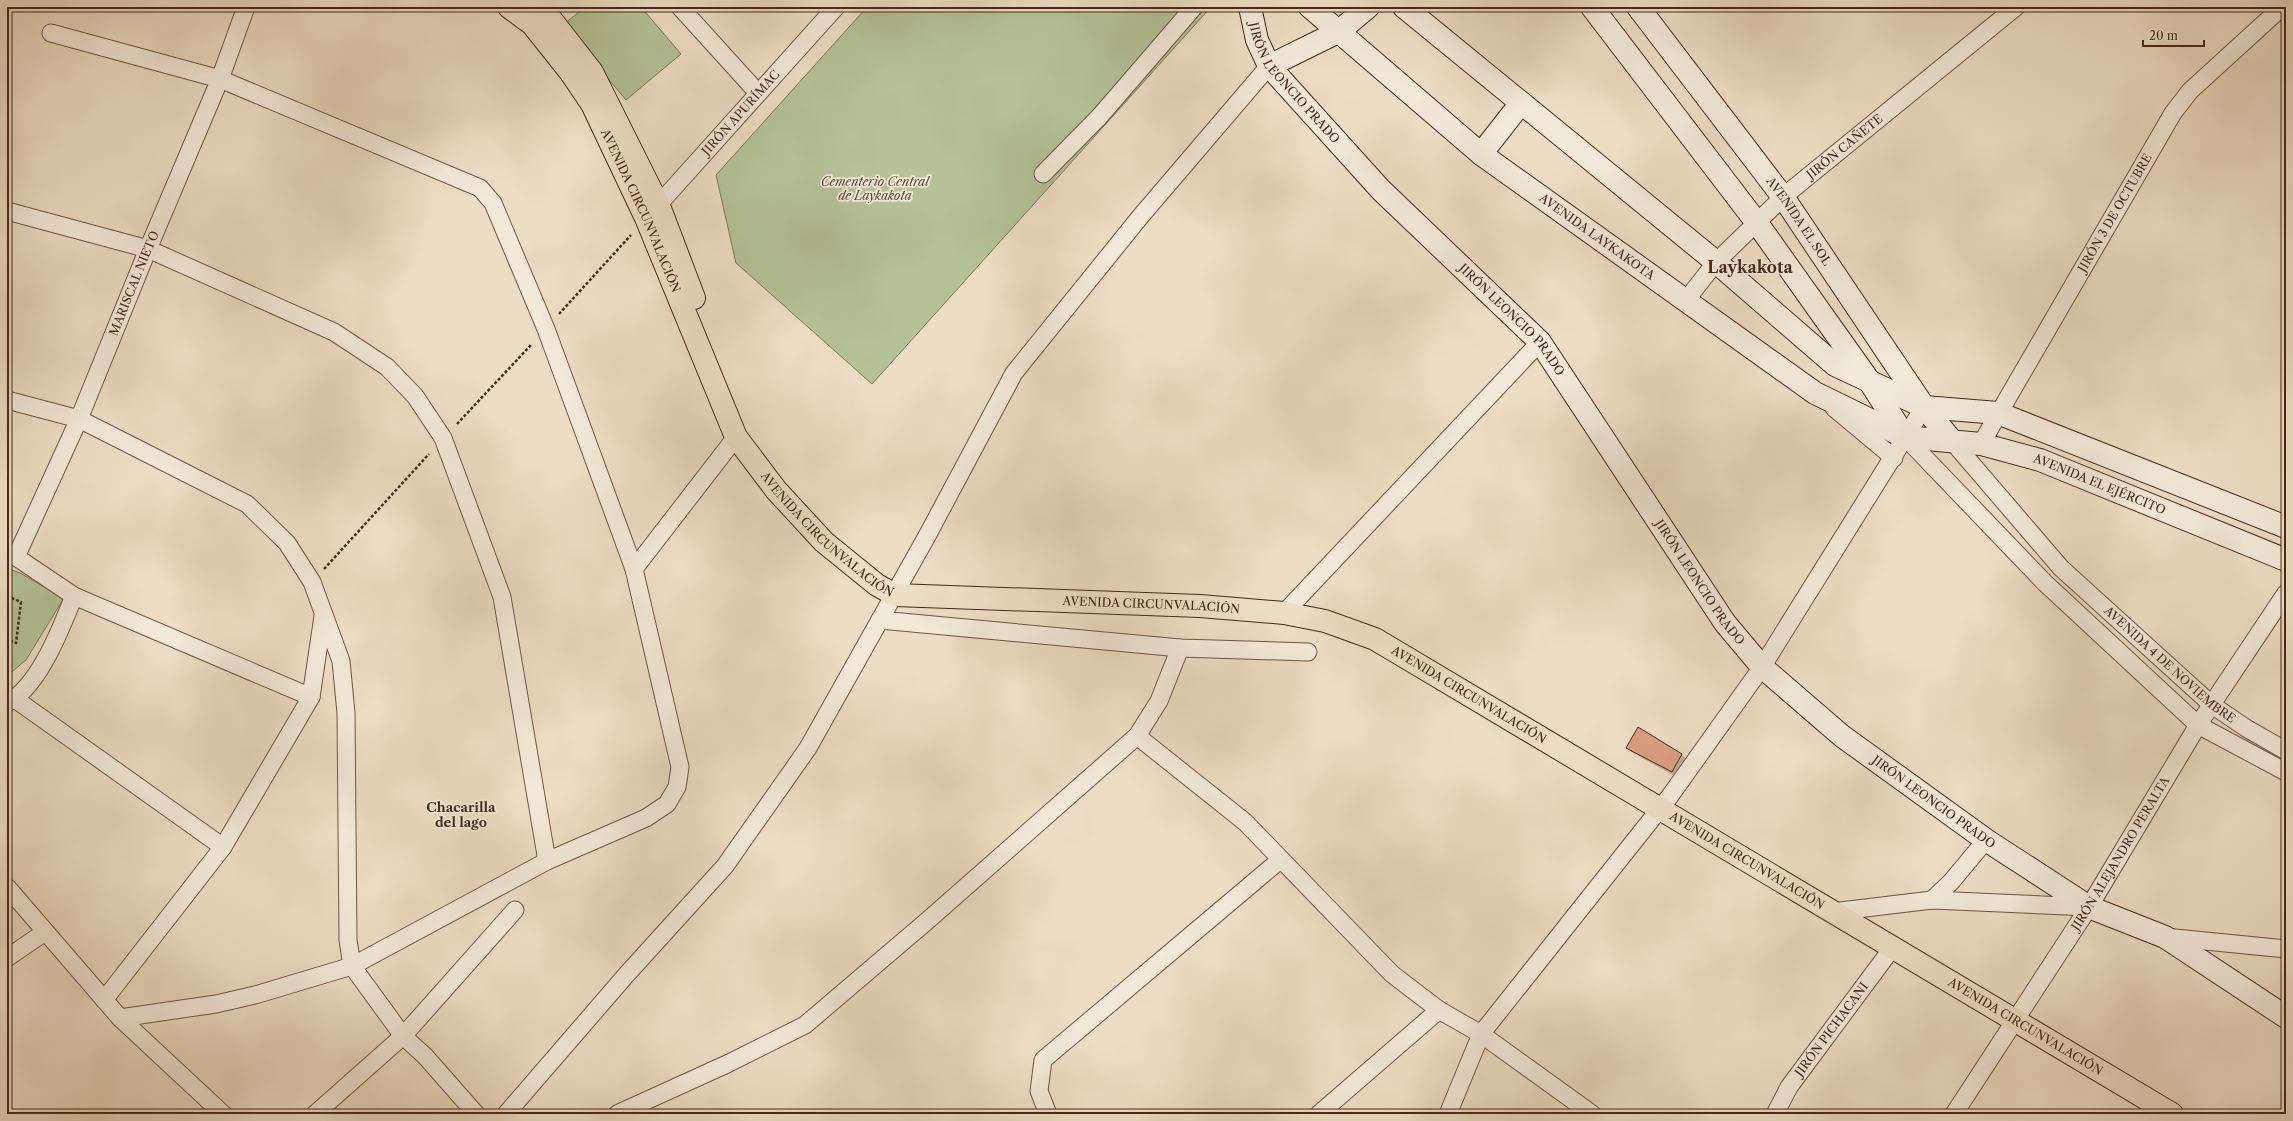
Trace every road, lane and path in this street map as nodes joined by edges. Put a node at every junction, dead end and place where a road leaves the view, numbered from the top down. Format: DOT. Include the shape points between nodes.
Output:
graph roads {
  1 [pos="246,7"];
  2 [pos="510,7"];
  3 [pos="536,7"];
  4 [pos="680,7"];
  5 [pos="836,7"];
  6 [pos="1194,7"];
  7 [pos="1250,7"];
  8 [pos="1310,7"];
  9 [pos="1368,7"];
  10 [pos="1404,7"];
  11 [pos="1592,7"];
  12 [pos="1638,7"];
  13 [pos="2016,7"];
  14 [pos="2282,7"];
  15 [pos="1338,32"];
  16 [pos="51,33"];
  17 [pos="1269,66"];
  18 [pos="220,79"];
  19 [pos="758,92"];
  20 [pos="1522,103"];
  21 [pos="1481,154"];
  22 [pos="1043,174"];
  23 [pos="1783,197"];
  24 [pos="7,211"];
  25 [pos="652,212"];
  26 [pos="1757,223"];
  27 [pos="148,249"];
  28 [pos="1716,262"];
  29 [pos="1687,300"];
  30 [pos="546,329"];
  31 [pos="1540,342"];
  32 [pos="1870,382"];
  33 [pos="1815,393"];
  34 [pos="7,400"];
  35 [pos="1924,407"];
  36 [pos="1998,413"];
  37 [pos="79,420"];
  38 [pos="736,437"];
  39 [pos="1905,437"];
  40 [pos="1952,441"];
  41 [pos="1981,444"];
  42 [pos="1894,458"];
  43 [pos="2286,527"];
  44 [pos="11,556"];
  45 [pos="2286,560"];
  46 [pos="2061,568"];
  47 [pos="634,569"];
  48 [pos="2045,583"];
  49 [pos="2286,594"];
  50 [pos="895,595"];
  51 [pos="7,596"];
  52 [pos="74,596"];
  53 [pos="324,611"];
  54 [pos="1284,613"];
  55 [pos="880,620"];
  56 [pos="7,639"];
  57 [pos="1180,648"];
  58 [pos="1308,652"];
  59 [pos="1762,667"];
  60 [pos="312,697"];
  61 [pos="11,701"];
  62 [pos="2212,705"];
  63 [pos="2198,725"];
  64 [pos="1137,736"];
  65 [pos="2286,751"];
  66 [pos="2286,772"];
  67 [pos="1659,809"];
  68 [pos="1986,840"];
  69 [pos="223,847"];
  70 [pos="1280,860"];
  71 [pos="547,861"];
  72 [pos="7,887"];
  73 [pos="1932,900"];
  74 [pos="2089,907"];
  75 [pos="515,910"];
  76 [pos="1832,912"];
  77 [pos="46,932"];
  78 [pos="2165,936"];
  79 [pos="1893,947"];
  80 [pos="2286,949"];
  81 [pos="7,958"];
  82 [pos="352,966"];
  83 [pos="104,1000"];
  84 [pos="1439,1010"];
  85 [pos="2286,1017"];
  86 [pos="120,1018"];
  87 [pos="2015,1022"];
  88 [pos="1481,1034"];
  89 [pos="403,1036"];
  90 [pos="223,1114"];
  91 [pos="315,1114"];
  92 [pos="476,1114"];
  93 [pos="506,1114"];
  94 [pos="617,1114"];
  95 [pos="1048,1114"];
  96 [pos="1318,1114"];
  97 [pos="1448,1114"];
  98 [pos="1592,1114"];
  99 [pos="1775,1114"];
  100 [pos="1954,1114"];
  101 [pos="2172,1114"];
  1 -- 18 [label="street, MARISCAL NIETO"];
  2 -- 25 [label="highway, AVENIDA CIRCUNVALACIÓN" via="532,24 571,73 592,104"];
  3 -- 25 [label="highway, AVENIDA CIRCUNVALACIÓN" via="550,18 592,72"];
  4 -- 19 [label="street"];
  5 -- 19 [label="street, JIRÓN APURÍMAC"];
  6 -- 22 [label="street" via="1100,116"];
  7 -- 17 [label="street, JIRÓN LEONCIO PRADO" via="1257,40"];
  8 -- 15 [label="street, AVENIDA LAYKAKOTA"];
  9 -- 15 [label="street"];
  10 -- 20 [label="street"];
  11 -- 26 [label="street"];
  12 -- 23 [label="street, AVENIDA EL SOL"];
  13 -- 23 [label="street, JIRÓN CAÑETE"];
  14 -- 36 [label="street, JIRÓN 3 DE OCTUBRE" via="2190,91 2173,113"];
  15 -- 17 [label="street"];
  15 -- 21 [label="street, AVENIDA LAYKAKOTA"];
  16 -- 18 [label="street"];
  17 -- 31 [label="street, JIRÓN LEONCIO PRADO" via="1382,190"];
  17 -- 50 [label="street" via="1140,217 1014,373"];
  18 -- 27 [label="street, MARISCAL NIETO"];
  18 -- 30 [label="street" via="480,188 493,202"];
  19 -- 25 [label="street, JIRÓN APURÍMAC"];
  20 -- 21 [label="street"];
  20 -- 28 [label="street"];
  21 -- 29 [label="street, AVENIDA LAYKAKOTA"];
  23 -- 26 [label="street, JIRÓN CAÑETE"];
  23 -- 35 [label="street, AVENIDA EL SOL"];
  24 -- 27 [label="street"];
  25 -- 30 [label="path"];
  25 -- 38 [label="highway, AVENIDA CIRCUNVALACIÓN" via="719,362"];
  26 -- 28 [label="street, JIRÓN CAÑETE"];
  26 -- 32 [label="street"];
  27 -- 37 [label="street, MARISCAL NIETO"];
  27 -- 71 [label="street" via="334,332 387,367 415,396 443,438 502,597"];
  28 -- 29 [label="street, JIRÓN CAÑETE"];
  28 -- 32 [label="street" via="1835,365"];
  29 -- 33 [label="street, AVENIDA LAYKAKOTA"];
  30 -- 47 [label="street"];
  31 -- 54 [label="street"];
  31 -- 59 [label="street, JIRÓN LEONCIO PRADO" via="1725,623"];
  32 -- 35 [label="street"];
  32 -- 39 [label="street"];
  33 -- 39 [label="street, AVENIDA LAYKAKOTA"];
  33 -- 42 [label="street"];
  34 -- 37 [label="street"];
  35 -- 36 [label="street"];
  35 -- 39 [label="street"];
  35 -- 40 [label="street, AVENIDA EL SOL"];
  36 -- 41 [label="street, JIRÓN 3 DE OCTUBRE"];
  36 -- 43 [label="street"];
  37 -- 44 [label="street, MARISCAL NIETO"];
  37 -- 53 [label="street" via="247,504 287,543 312,582"];
  38 -- 47 [label="street"];
  38 -- 50 [label="highway, AVENIDA CIRCUNVALACIÓN" via="776,490 824,542 877,585"];
  39 -- 40 [label="street, AVENIDA EL EJÉRCITO"];
  39 -- 42 [label="street"];
  39 -- 48 [label="street"];
  40 -- 41 [label="street, AVENIDA EL EJÉRCITO"];
  40 -- 46 [label="street, AVENIDA 4 DE NOVIEMBRE"];
  41 -- 45 [label="street, AVENIDA EL EJÉRCITO" via="2040,460"];
  42 -- 59 [label="street"];
  44 -- 52 [label="street"];
  46 -- 48 [label="street"];
  46 -- 62 [label="street, AVENIDA 4 DE NOVIEMBRE"];
  47 -- 71 [label="street" via="680,767 677,787 667,804 646,818"];
  48 -- 63 [label="street"];
  49 -- 62 [label="street, JIRÓN ALEJANDRO PERALTA"];
  50 -- 54 [label="highway, AVENIDA CIRCUNVALACIÓN" via="1192,606"];
  50 -- 55 [label="street"];
  51 -- 56 [label="path" via="21,602 16,643"];
  52 -- 60 [label="street"];
  52 -- 61 [label="street" via="42,666"];
  53 -- 60 [label="street"];
  53 -- 82 [label="street" via="341,661 346,713 348,940"];
  54 -- 67 [label="highway, AVENIDA CIRCUNVALACIÓN" via="1324,621 1375,639"];
  55 -- 57 [label="street"];
  55 -- 93 [label="street" via="808,748 725,866"];
  57 -- 58 [label="street"];
  57 -- 64 [label="street" via="1159,701"];
  59 -- 67 [label="street"];
  59 -- 68 [label="street, JIRÓN LEONCIO PRADO" via="1842,736"];
  60 -- 69 [label="street"];
  61 -- 69 [label="street"];
  62 -- 63 [label="street, JIRÓN ALEJANDRO PERALTA"];
  62 -- 65 [label="street, AVENIDA 4 DE NOVIEMBRE"];
  63 -- 66 [label="street"];
  63 -- 74 [label="street, JIRÓN ALEJANDRO PERALTA"];
  64 -- 70 [label="street" via="1245,822"];
  64 -- 94 [label="street" via="805,1025"];
  67 -- 76 [label="highway, AVENIDA CIRCUNVALACIÓN"];
  67 -- 88 [label="street"];
  68 -- 73 [label="street" via="1951,882"];
  68 -- 74 [label="street, JIRÓN LEONCIO PRADO"];
  69 -- 83 [label="street"];
  70 -- 84 [label="street" via="1392,974"];
  70 -- 95 [label="street" via="1043,1060 1039,1091"];
  71 -- 82 [label="street"];
  72 -- 77 [label="street"];
  73 -- 74 [label="street"];
  73 -- 76 [label="street"];
  74 -- 78 [label="street, JIRÓN LEONCIO PRADO"];
  74 -- 87 [label="street, JIRÓN ALEJANDRO PERALTA"];
  75 -- 89 [label="street"];
  76 -- 79 [label="highway, AVENIDA CIRCUNVALACIÓN"];
  77 -- 81 [label="street"];
  77 -- 83 [label="street"];
  78 -- 80 [label="street"];
  78 -- 85 [label="street, JIRÓN LEONCIO PRADO"];
  79 -- 87 [label="highway, AVENIDA CIRCUNVALACIÓN"];
  79 -- 99 [label="street, JIRÓN PICHACANI" via="1789,1087"];
  82 -- 86 [label="street" via="216,1004"];
  82 -- 89 [label="street"];
  83 -- 86 [label="street"];
  84 -- 88 [label="street"];
  84 -- 96 [label="street"];
  86 -- 90 [label="street"];
  87 -- 100 [label="street, JIRÓN ALEJANDRO PERALTA"];
  87 -- 101 [label="highway, AVENIDA CIRCUNVALACIÓN"];
  88 -- 97 [label="street"];
  88 -- 98 [label="street"];
  89 -- 91 [label="street"];
  89 -- 92 [label="street" via="425,1056"];
}
